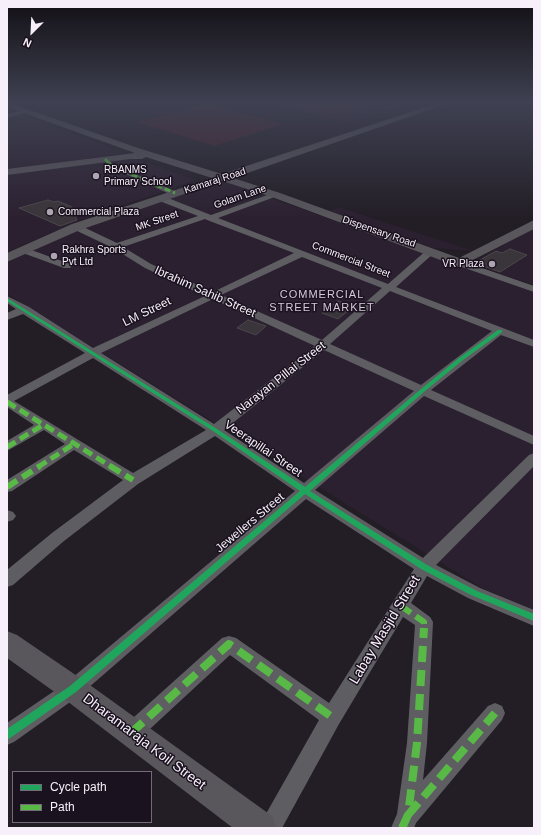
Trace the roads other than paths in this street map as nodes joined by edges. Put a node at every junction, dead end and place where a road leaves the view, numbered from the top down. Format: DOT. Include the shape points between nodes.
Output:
graph roads {
  1 [pos="103,141"];
  2 [pos="328,141"];
  3 [pos="133,153"];
  4 [pos="105,159"];
  5 [pos="7,172"];
  6 [pos="219,178"];
  7 [pos="175,194"];
  8 [pos="276,195"];
  9 [pos="160,198"];
  10 [pos="207,217"];
  11 [pos="534,224"];
  12 [pos="76,227"];
  13 [pos="116,246"];
  14 [pos="23,250"];
  15 [pos="428,250"];
  16 [pos="302,253"];
  17 [pos="478,253"];
  18 [pos="7,258"];
  19 [pos="459,263"];
  20 [pos="67,266"];
  21 [pos="390,286"];
  22 [pos="534,289"];
  23 [pos="211,295"];
  24 [pos="7,299"];
  25 [pos="25,309"];
  26 [pos="7,317"];
  27 [pos="500,330"];
  28 [pos="534,344"];
  29 [pos="323,345"];
  30 [pos="94,353"];
  31 [pos="423,390"];
  32 [pos="8,399"];
  33 [pos="43,425"];
  34 [pos="215,430"];
  35 [pos="534,441"];
  36 [pos="74,444"];
  37 [pos="7,447"];
  38 [pos="534,458"];
  39 [pos="133,480"];
  40 [pos="7,487"];
  41 [pos="305,491"];
  42 [pos="424,567"];
  43 [pos="7,580"];
  44 [pos="401,606"];
  45 [pos="534,618"];
  46 [pos="7,643"];
  47 [pos="73,689"];
  48 [pos="495,713"];
  49 [pos="332,717"];
  50 [pos="131,733"];
  51 [pos="7,735"];
  52 [pos="405,821"];
  53 [pos="260,828"];
  54 [pos="269,828"];
  1 -- 3 [label="main road"];
  2 -- 6 [label="main road, Kamaraj Road"];
  3 -- 4 [label="main road"];
  3 -- 6 [label="main road, Dispensary Road"];
  4 -- 5 [label="main road"];
  4 -- 7 [label="street" via="112,166"];
  6 -- 7 [label="main road, Kamaraj Road"];
  6 -- 8 [label="main road, Dispensary Road"];
  7 -- 9 [label="main road, Kamaraj Road"];
  8 -- 10 [label="street, Golam Lane"];
  8 -- 15 [label="main road, Dispensary Road"];
  9 -- 10 [label="street, Commercial Street"];
  9 -- 12 [label="main road, Kamaraj Road"];
  10 -- 13 [label="street, MK Street"];
  10 -- 16 [label="street, Commercial Street"];
  11 -- 17 [label="main road"];
  12 -- 13 [label="street, Ibrahim Sahib Street"];
  12 -- 14 [label="main road, Kamaraj Road"];
  13 -- 23 [label="street, Ibrahim Sahib Street" via="148,266"];
  14 -- 18 [label="main road, Kamaraj Road"];
  14 -- 20 [label="street"];
  15 -- 17 [label="main road"];
  15 -- 19 [label="main road, Dispensary Road"];
  15 -- 21 [label="street, Narayan Pillai Street"];
  16 -- 21 [label="street, Commercial Street"];
  16 -- 23 [label="street, LM Street"];
  17 -- 19 [label="main road"];
  19 -- 22 [label="street, Dispensary Road"];
  21 -- 27 [label="street, Commercial Street"];
  21 -- 29 [label="street, Narayan Pillai Street"];
  23 -- 29 [label="street, Ibrahim Sahib Street"];
  23 -- 30 [label="street, LM Street"];
  24 -- 25 [label="street, Veerapillai Street"];
  25 -- 26 [label="street"];
  25 -- 30 [label="street, Veerapillai Street"];
  27 -- 28 [label="street, Commercial Street"];
  27 -- 31 [label="street, Jewellers Street"];
  29 -- 31 [label="street, Ibrahim Sahib Street"];
  29 -- 34 [label="street, Narayan Pillai Street"];
  30 -- 32 [label="street, LM Street"];
  30 -- 34 [label="street, Veerapillai Street"];
  31 -- 35 [label="street, Ibrahim Sahib Street"];
  31 -- 41 [label="street, Jewellers Street"];
  32 -- 33 [label="street"];
  33 -- 36 [label="street"];
  33 -- 37 [label="street"];
  34 -- 39 [label="street, Narayan Pillai Street"];
  34 -- 41 [label="street, Veerapillai Street"];
  36 -- 39 [label="street"];
  36 -- 40 [label="street"];
  38 -- 42 [label="street, Labay Masjid Street"];
  39 -- 43 [label="street, Narayan Pillai Street"];
  41 -- 42 [label="street, Veerapillai Street"];
  41 -- 47 [label="street, Jewellers Street"];
  42 -- 44 [label="street, Labay Masjid Street"];
  42 -- 45 [label="street, Veerapillai Street" via="474,593"];
  44 -- 49 [label="street, Labay Masjid Street"];
  44 -- 52 [label="street" via="424,622 417,743"];
  46 -- 47 [label="main road, Dharamaraja Koil Street"];
  47 -- 50 [label="main road, Dharamaraja Koil Street"];
  47 -- 51 [label="street, Jewellers Street"];
  48 -- 52 [label="street"];
  49 -- 50 [label="street" via="229,644"];
  49 -- 54 [label="street, Labay Masjid Street"];
  50 -- 53 [label="main road, Dharamaraja Koil Street"];
}
